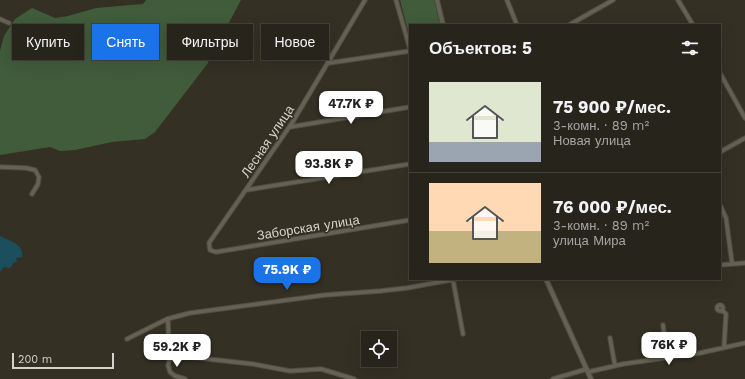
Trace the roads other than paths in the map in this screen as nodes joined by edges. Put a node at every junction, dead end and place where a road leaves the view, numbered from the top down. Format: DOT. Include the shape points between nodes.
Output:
graph roads {
  1 [pos="365,0"];
  2 [pos="396,0"];
  3 [pos="437,0"];
  4 [pos="507,0"];
  5 [pos="613,0"];
  6 [pos="678,0"];
  7 [pos="0,19"];
  8 [pos="9,23"];
  9 [pos="444,24"];
  10 [pos="517,24"];
  11 [pos="571,24"];
  12 [pos="692,24"];
  13 [pos="409,46"];
  14 [pos="409,50"];
  15 [pos="328,63"];
  16 [pos="721,76"];
  17 [pos="409,107"];
  18 [pos="745,118"];
  19 [pos="290,127"];
  20 [pos="745,138"];
  21 [pos="721,151"];
  22 [pos="409,164"];
  23 [pos="0,167"];
  24 [pos="246,190"];
  25 [pos="32,194"];
  26 [pos="721,206"];
  27 [pos="409,220"];
  28 [pos="210,250"];
  29 [pos="732,263"];
  30 [pos="745,263"];
  31 [pos="721,264"];
  32 [pos="450,280"];
  33 [pos="455,280"];
  34 [pos="546,280"];
  35 [pos="722,310"];
  36 [pos="167,319"];
  37 [pos="663,325"];
  38 [pos="463,334"];
  39 [pos="610,338"];
  40 [pos="127,339"];
  41 [pos="745,342"];
  42 [pos="724,347"];
  43 [pos="171,355"];
  44 [pos="667,358"];
  45 [pos="615,366"];
  46 [pos="588,371"];
  47 [pos="185,379"];
  48 [pos="354,379"];
  49 [pos="553,379"];
  50 [pos="591,379"];
  1 -- 15 [label="street, Лесная улица"];
  2 -- 13 [label="street"];
  3 -- 9 [label="street"];
  4 -- 10 [label="street"];
  5 -- 11 [label="street"];
  6 -- 12 [label="street"];
  7 -- 8 [label="street"];
  14 -- 15 [label="street"];
  15 -- 19 [label="street, Лесная улица"];
  16 -- 18 [label="street"];
  17 -- 19 [label="street"];
  19 -- 24 [label="street, Лесная улица"];
  20 -- 21 [label="street"];
  22 -- 24 [label="street"];
  23 -- 25 [label="street" via="35,170 39,177"];
  24 -- 28 [label="street, Лесная улица" via="209,243"];
  26 -- 29 [label="street" via="726,218"];
  27 -- 28 [label="street, Заборская улица" via="216,252"];
  29 -- 30 [label="street"];
  29 -- 31 [label="street"];
  32 -- 36 [label="street" via="380,292 286,299 190,313"];
  33 -- 38 [label="street"];
  34 -- 46 [label="street"];
  35 -- 42 [label="street" via="726,314"];
  36 -- 40 [label="street"];
  36 -- 43 [label="street"];
  37 -- 44 [label="street"];
  39 -- 45 [label="street"];
  41 -- 42 [label="street"];
  42 -- 44 [label="street"];
  43 -- 47 [label="street" via="168,365 170,372"];
  43 -- 48 [label="street" via="253,364 290,371 321,369"];
  44 -- 45 [label="street"];
  45 -- 46 [label="street"];
  46 -- 49 [label="street"];
  46 -- 50 [label="street"];
}
